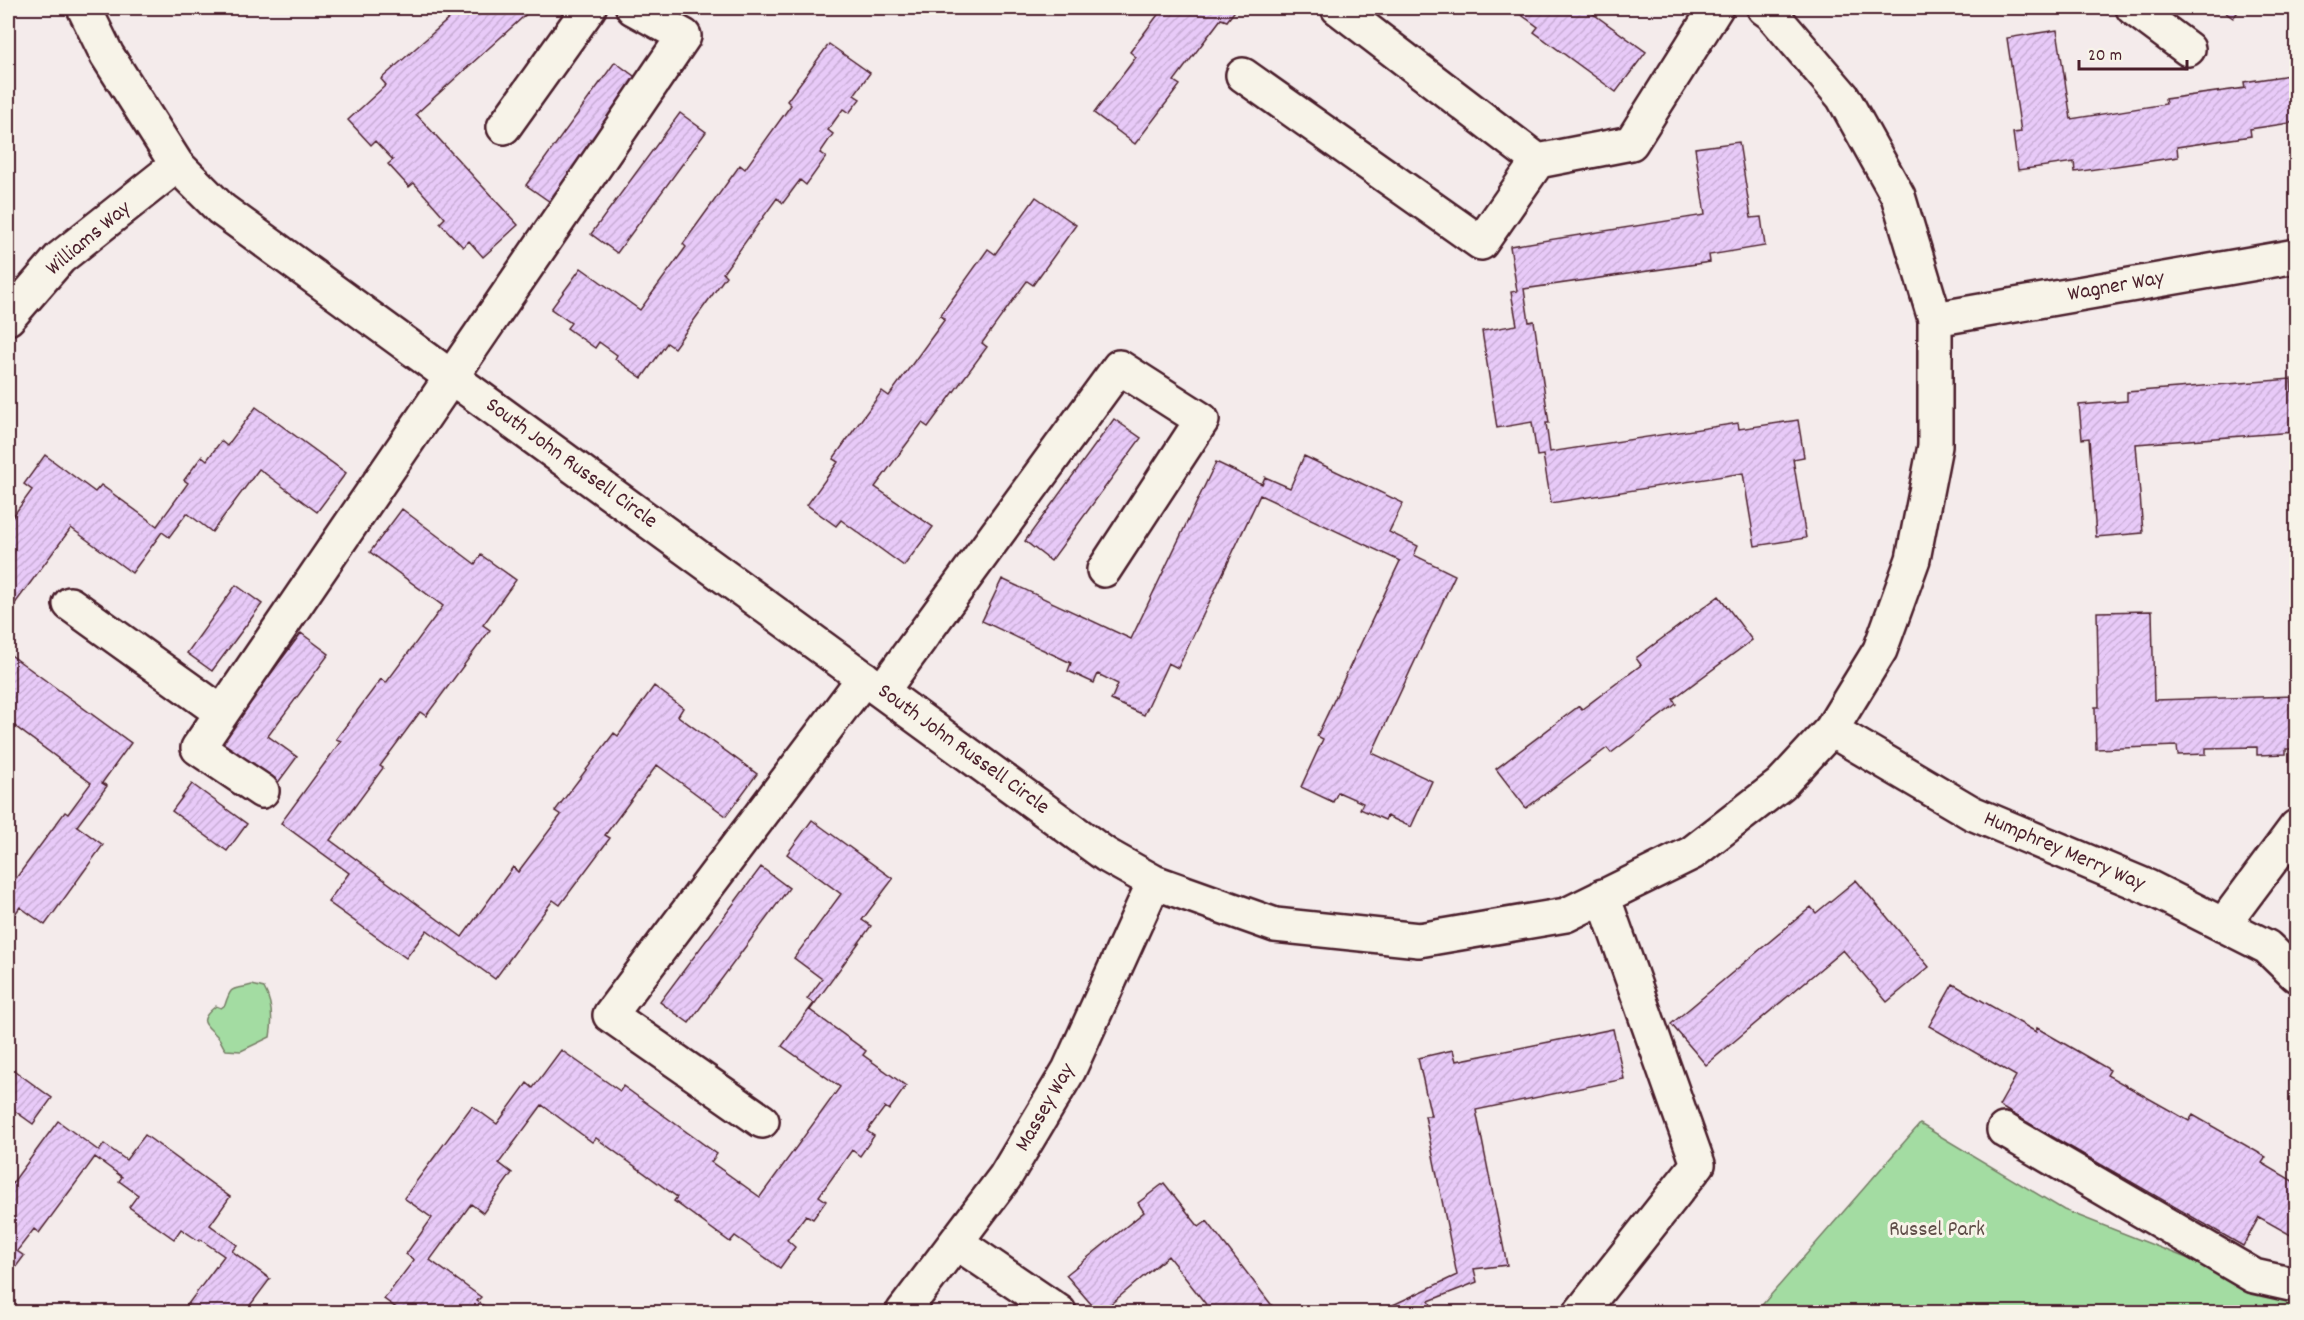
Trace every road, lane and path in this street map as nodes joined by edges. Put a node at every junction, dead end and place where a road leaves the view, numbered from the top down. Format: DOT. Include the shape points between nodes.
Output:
graph roads {
  1 [pos="84,8"];
  2 [pos="589,8"];
  3 [pos="633,8"];
  4 [pos="1338,8"];
  5 [pos="1716,8"];
  6 [pos="1764,8"];
  7 [pos="2133,8"];
  8 [pos="2188,49"];
  9 [pos="1243,75"];
  10 [pos="504,127"];
  11 [pos="1538,161"];
  12 [pos="177,165"];
  13 [pos="2296,256"];
  14 [pos="8,318"];
  15 [pos="1935,319"];
  16 [pos="453,377"];
  17 [pos="1104,570"];
  18 [pos="70,604"];
  19 [pos="873,685"];
  20 [pos="222,713"];
  21 [pos="1831,730"];
  22 [pos="262,791"];
  23 [pos="2296,827"];
  24 [pos="1154,882"];
  25 [pos="1603,896"];
  26 [pos="2223,925"];
  27 [pos="2296,975"];
  28 [pos="762,1121"];
  29 [pos="2004,1130"];
  30 [pos="956,1242"];
  31 [pos="2296,1281"];
  32 [pos="903,1312"];
  33 [pos="1059,1312"];
  34 [pos="1581,1312"];
  1 -- 12 [label="street, South John Russell Circle" via="108,55"];
  2 -- 10 [label="street"];
  3 -- 16 [label="street" via="684,36"];
  4 -- 11 [label="street"];
  5 -- 11 [label="street" via="1631,143"];
  6 -- 15 [label="street, South John Russell Circle" via="1843,97 1898,196"];
  7 -- 8 [label="street"];
  9 -- 11 [label="street" via="1481,243"];
  12 -- 14 [label="street, Williams Way" via="60,258"];
  12 -- 16 [label="street, South John Russell Circle" via="221,208"];
  13 -- 15 [label="street, Wagner Way"];
  15 -- 21 [label="street, South John Russell Circle" via="1935,446 1913,559 1880,650"];
  16 -- 19 [label="street, South John Russell Circle"];
  16 -- 20 [label="street"];
  17 -- 19 [label="street" via="1202,420 1119,367"];
  18 -- 20 [label="street"];
  19 -- 24 [label="street, South John Russell Circle" via="1106,855"];
  19 -- 28 [label="street" via="609,1015"];
  20 -- 22 [label="street" via="198,748"];
  21 -- 25 [label="street, South John Russell Circle" via="1781,784 1692,853"];
  21 -- 26 [label="street, Humphrey Merry Way" via="1972,813 2148,887"];
  23 -- 26 [label="street"];
  24 -- 25 [label="street, South John Russell Circle" via="1275,925 1419,940 1566,915"];
  24 -- 30 [label="street, Massey Way" via="1070,1070 1005,1177"];
  25 -- 34 [label="street" via="1698,1164"];
  26 -- 27 [label="street, Humphrey Merry Way" via="2267,947"];
  29 -- 31 [label="street" via="2254,1276 2290,1284"];
  30 -- 32 [label="street, Massey Way"];
  30 -- 33 [label="street"];
}
